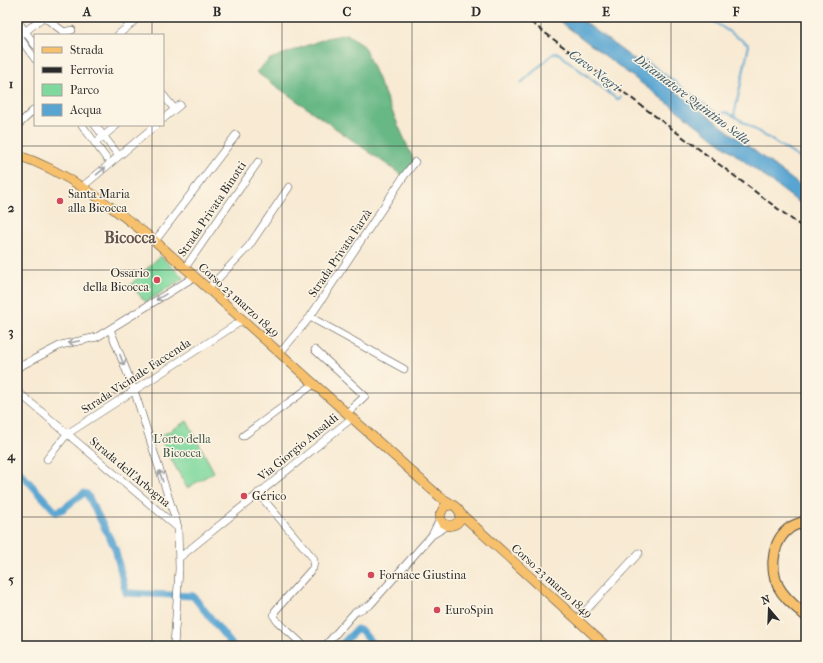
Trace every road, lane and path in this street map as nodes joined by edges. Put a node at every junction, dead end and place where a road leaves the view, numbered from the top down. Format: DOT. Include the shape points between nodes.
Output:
graph roads {
  1 [pos="44,17"];
  2 [pos="139,17"];
  3 [pos="17,20"];
  4 [pos="72,30"];
  5 [pos="26,32"];
  6 [pos="119,34"];
  7 [pos="18,35"];
  8 [pos="34,44"];
  9 [pos="34,58"];
  10 [pos="164,96"];
  11 [pos="34,110"];
  12 [pos="164,118"];
  13 [pos="17,126"];
  14 [pos="83,126"];
  15 [pos="96,126"];
  16 [pos="116,126"];
  17 [pos="155,126"];
  18 [pos="236,135"];
  19 [pos="104,136"];
  20 [pos="95,143"];
  21 [pos="17,155"];
  22 [pos="119,156"];
  23 [pos="106,158"];
  24 [pos="258,162"];
  25 [pos="415,162"];
  26 [pos="82,187"];
  27 [pos="289,187"];
  28 [pos="155,241"];
  29 [pos="185,268"];
  30 [pos="194,277"];
  31 [pos="208,289"];
  32 [pos="310,317"];
  33 [pos="243,320"];
  34 [pos="110,329"];
  35 [pos="315,350"];
  36 [pos="280,353"];
  37 [pos="17,368"];
  38 [pos="404,369"];
  39 [pos="314,384"];
  40 [pos="134,390"];
  41 [pos="17,391"];
  42 [pos="350,416"];
  43 [pos="67,434"];
  44 [pos="243,436"];
  45 [pos="47,459"];
  46 [pos="428,486"];
  47 [pos="258,493"];
  48 [pos="451,506"];
  49 [pos="460,513"];
  50 [pos="440,518"];
  51 [pos="806,521"];
  52 [pos="448,526"];
  53 [pos="178,527"];
  54 [pos="482,534"];
  55 [pos="432,535"];
  56 [pos="639,553"];
  57 [pos="179,558"];
  58 [pos="806,615"];
  59 [pos="577,620"];
  60 [pos="174,646"];
  61 [pos="304,646"];
  62 [pos="325,646"];
  63 [pos="606,646"];
  1 -- 4 [label="street" via="64,32"];
  1 -- 5 [label="street"];
  2 -- 6 [label="street"];
  3 -- 5 [label="street"];
  5 -- 7 [label="street"];
  5 -- 8 [label="street"];
  7 -- 9 [label="street"];
  10 -- 12 [label="street" via="176,106"];
  11 -- 13 [label="street"];
  14 -- 20 [label="street"];
  15 -- 19 [label="street"];
  16 -- 19 [label="street"];
  17 -- 22 [label="street"];
  18 -- 28 [label="street"];
  19 -- 20 [label="street"];
  19 -- 22 [label="street"];
  20 -- 23 [label="street"];
  21 -- 26 [label="main road, Corso 23 marzo 1849" via="53,170"];
  26 -- 22 [label="street, one-way"];
  24 -- 29 [label="street, Strada Privata Binotti"];
  25 -- 32 [label="street, Strada Privata Farzà"];
  26 -- 28 [label="main road, Corso 23 marzo 1849"];
  27 -- 31 [label="street" via="249,246"];
  28 -- 29 [label="main road, Corso 23 marzo 1849"];
  29 -- 30 [label="main road, Corso 23 marzo 1849"];
  30 -- 31 [label="main road, Corso 23 marzo 1849"];
  30 -- 34 [label="street, one-way"];
  31 -- 33 [label="main road, Corso 23 marzo 1849"];
  32 -- 36 [label="street, Strada Privata Farzà"];
  32 -- 38 [label="street"];
  33 -- 36 [label="main road, Corso 23 marzo 1849"];
  33 -- 40 [label="street, Strada Vicinale Faccenda"];
  34 -- 37 [label="street, one-way" via="97,337 61,345"];
  34 -- 40 [label="street, one-way"];
  35 -- 42 [label="street, Via Giorgio Ansaldi" via="365,396"];
  36 -- 39 [label="main road, Corso 23 marzo 1849"];
  39 -- 42 [label="main road, Corso 23 marzo 1849"];
  39 -- 44 [label="street"];
  40 -- 43 [label="street, Strada Vicinale Faccenda"];
  53 -- 40 [label="street, one-way"];
  41 -- 43 [label="street, Strada dell'Arbogna"];
  42 -- 46 [label="main road, Corso 23 marzo 1849"];
  42 -- 47 [label="street, Via Giorgio Ansaldi"];
  43 -- 45 [label="street, Strada Vicinale Faccenda"];
  43 -- 53 [label="street, Strada dell'Arbogna"];
  46 -- 48 [label="main road, Corso 23 marzo 1849"];
  46 -- 50 [label="main road, Corso 23 marzo 1849" via="437,504"];
  47 -- 57 [label="street, Via Giorgio Ansaldi"];
  47 -- 61 [label="street, Via Giorgio Ansaldi" via="314,559 314,565 275,611 274,616"];
  48 -- 49 [label="main road" via="456,507"];
  48 -- 50 [label="main road" via="444,507 440,512"];
  49 -- 52 [label="main road" via="458,522"];
  49 -- 54 [label="main road, Corso 23 marzo 1849"];
  50 -- 52 [label="main road"];
  50 -- 55 [label="street"];
  51 -- 58 [label="highway" via="782,535 773,558 778,586"];
  52 -- 54 [label="main road, Corso 23 marzo 1849" via="464,527"];
  52 -- 55 [label="street"];
  53 -- 57 [label="street"];
  54 -- 59 [label="main road, Corso 23 marzo 1849"];
  55 -- 62 [label="street" via="370,605 355,612"];
  56 -- 59 [label="street"];
  57 -- 60 [label="street"];
  59 -- 63 [label="main road, Corso 23 marzo 1849"];
}
